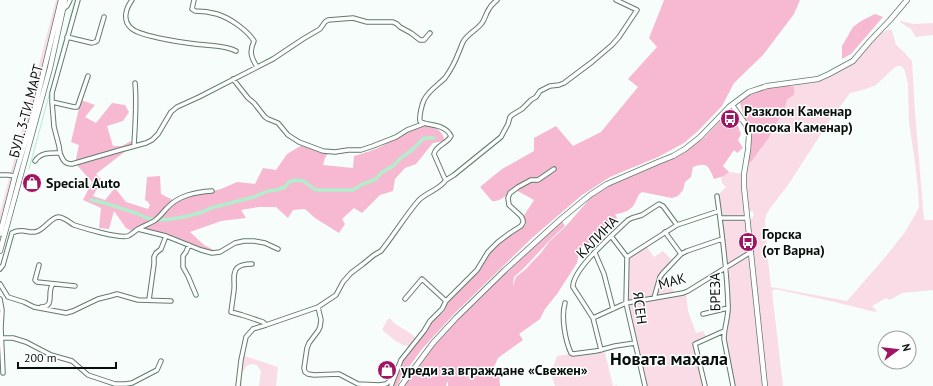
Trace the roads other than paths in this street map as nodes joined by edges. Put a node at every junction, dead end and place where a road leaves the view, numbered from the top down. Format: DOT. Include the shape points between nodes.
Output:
graph roads {
  1 [pos="61,0"];
  2 [pos="66,0"];
  3 [pos="70,0"];
  4 [pos="78,0"];
  5 [pos="132,0"];
  6 [pos="194,0"];
  7 [pos="497,0"];
  8 [pos="616,0"];
  9 [pos="907,0"];
  10 [pos="63,8"];
  11 [pos="104,17"];
  12 [pos="430,33"];
  13 [pos="67,37"];
  14 [pos="236,51"];
  15 [pos="257,67"];
  16 [pos="88,76"];
  17 [pos="233,79"];
  18 [pos="135,84"];
  19 [pos="738,100"];
  20 [pos="52,102"];
  21 [pos="732,105"];
  22 [pos="719,119"];
  23 [pos="742,120"];
  24 [pos="423,124"];
  25 [pos="134,146"];
  26 [pos="60,153"];
  27 [pos="35,161"];
  28 [pos="554,169"];
  29 [pos="0,175"];
  30 [pos="15,176"];
  31 [pos="446,180"];
  32 [pos="212,191"];
  33 [pos="717,196"];
  34 [pos="719,211"];
  35 [pos="720,218"];
  36 [pos="747,218"];
  37 [pos="677,225"];
  38 [pos="138,229"];
  39 [pos="665,232"];
  40 [pos="0,234"];
  41 [pos="166,236"];
  42 [pos="611,236"];
  43 [pos="722,239"];
  44 [pos="189,245"];
  45 [pos="278,249"];
  46 [pos="0,251"];
  47 [pos="751,252"];
  48 [pos="595,253"];
  49 [pos="681,254"];
  50 [pos="627,257"];
  51 [pos="39,264"];
  52 [pos="252,264"];
  53 [pos="726,267"];
  54 [pos="0,269"];
  55 [pos="0,284"];
  56 [pos="54,284"];
  57 [pos="74,286"];
  58 [pos="196,295"];
  59 [pos="654,298"];
  60 [pos="0,299"];
  61 [pos="405,299"];
  62 [pos="149,300"];
  63 [pos="171,300"];
  64 [pos="446,301"];
  65 [pos="565,303"];
  66 [pos="626,303"];
  67 [pos="318,307"];
  68 [pos="38,308"];
  69 [pos="728,308"];
  70 [pos="613,309"];
  71 [pos="703,314"];
  72 [pos="593,318"];
  73 [pos="266,325"];
  74 [pos="724,331"];
  75 [pos="2,338"];
  76 [pos="635,343"];
  77 [pos="600,350"];
  78 [pos="162,361"];
  79 [pos="3,373"];
  80 [pos="394,378"];
  81 [pos="238,386"];
  82 [pos="391,386"];
  83 [pos="401,386"];
  84 [pos="645,386"];
  85 [pos="705,386"];
  86 [pos="733,386"];
  87 [pos="765,386"];
  1 -- 30 [label="street, БУЛ. 3-ТИ МАРТ" via="33,116"];
  2 -- 10 [label="street, БУЛ. 3-ТИ МАРТ"];
  3 -- 10 [label="street"];
  4 -- 13 [label="street"];
  5 -- 14 [label="street" via="125,17 131,28 138,32"];
  6 -- 15 [label="street" via="192,9 225,17 250,35 254,41 251,54"];
  7 -- 24 [label="street" via="488,10 483,22 463,42 445,77 424,99 420,119"];
  8 -- 31 [label="street" via="636,10 612,45 564,83 540,91 510,117 501,138"];
  9 -- 19 [label="street" via="853,60 840,68 818,79 756,89"];
  10 -- 46 [label="street, БУЛ. 3-ТИ МАРТ" via="50,68"];
  11 -- 13 [label="street" via="95,42"];
  12 -- 15 [label="street" via="424,40 420,40 393,22 367,22 352,18 328,20 316,32"];
  13 -- 20 [label="street" via="52,92"];
  15 -- 17 [label="street"];
  16 -- 20 [label="street" via="77,107"];
  17 -- 24 [label="street" via="266,117 278,123 288,136 323,151 361,150"];
  17 -- 25 [label="street" via="178,107 171,112 152,140"];
  18 -- 25 [label="street"];
  19 -- 21 [label="street"];
  19 -- 23 [label="street"];
  20 -- 26 [label="street"];
  21 -- 22 [label="street"];
  21 -- 23 [label="street"];
  22 -- 23 [label="street" via="729,115"];
  22 -- 83 [label="street" via="685,149 607,184 590,195 505,270 456,318 433,343"];
  23 -- 36 [label="street" via="749,136 744,174"];
  24 -- 31 [label="street" via="436,125 445,129 451,136 434,154"];
  25 -- 26 [label="street" via="72,164 67,164"];
  26 -- 27 [label="street" via="46,153"];
  28 -- 64 [label="street" via="510,193 509,205 521,216 523,223 488,252 477,270"];
  29 -- 30 [label="street"];
  30 -- 40 [label="street, БУЛ. 3-ТИ МАРТ"];
  31 -- 67 [label="street" via="422,197 381,251 351,273 336,295"];
  32 -- 38 [label="street" via="187,195 168,207 154,221"];
  33 -- 34 [label="street, БРЕЗА"];
  34 -- 35 [label="street, БРЕЗА"];
  34 -- 37 [label="street"];
  35 -- 36 [label="street"];
  35 -- 43 [label="street, БРЕЗА"];
  36 -- 47 [label="street"];
  37 -- 39 [label="street"];
  37 -- 42 [label="street, КАЛИНА" via="659,204 630,219"];
  38 -- 41 [label="street"];
  38 -- 54 [label="street" via="127,236 117,236 81,227 57,217 36,232 20,230 12,233"];
  39 -- 49 [label="street"];
  39 -- 50 [label="street"];
  41 -- 44 [label="street"];
  41 -- 62 [label="street" via="154,258"];
  42 -- 48 [label="street, КАЛИНА"];
  42 -- 50 [label="street"];
  43 -- 49 [label="street"];
  43 -- 53 [label="street, БРЕЗА"];
  44 -- 45 [label="street" via="212,253 244,241 264,243"];
  44 -- 58 [label="street" via="183,256 183,267"];
  47 -- 53 [label="street, МАК"];
  47 -- 87 [label="street"];
  48 -- 70 [label="street" via="604,274"];
  48 -- 72 [label="street, КАЛИНА" via="581,268 573,288"];
  49 -- 59 [label="street" via="660,277"];
  50 -- 66 [label="street, ЯСЕН"];
  51 -- 56 [label="street" via="35,280"];
  52 -- 73 [label="street" via="239,266 235,270 231,312"];
  53 -- 59 [label="street, МАК" via="688,291"];
  53 -- 69 [label="street, БРЕЗА"];
  55 -- 68 [label="street" via="8,297"];
  56 -- 57 [label="street"];
  56 -- 68 [label="street" via="50,288 48,305"];
  59 -- 66 [label="street, МАК"];
  60 -- 75 [label="street"];
  61 -- 64 [label="street" via="422,279"];
  62 -- 63 [label="street"];
  62 -- 68 [label="street" via="138,300 117,294 69,312"];
  64 -- 80 [label="street" via="400,360"];
  65 -- 77 [label="street" via="563,317 571,353"];
  66 -- 70 [label="street, МАК"];
  66 -- 76 [label="street, ЯСЕН"];
  67 -- 73 [label="street"];
  67 -- 80 [label="street" via="320,327 307,348 305,372 314,375 339,374 358,384 386,384"];
  69 -- 71 [label="street"];
  69 -- 74 [label="street, БРЕЗА"];
  70 -- 72 [label="street, МАК"];
  72 -- 77 [label="street"];
  73 -- 81 [label="street" via="246,336"];
  74 -- 85 [label="street" via="695,344"];
  74 -- 86 [label="street, БРЕЗА"];
  75 -- 78 [label="street" via="20,340 51,355 72,361 88,375 115,384 139,380 157,370"];
  75 -- 79 [label="street"];
  76 -- 77 [label="street"];
  76 -- 84 [label="street, ЯСЕН"];
  80 -- 82 [label="street"];
}
